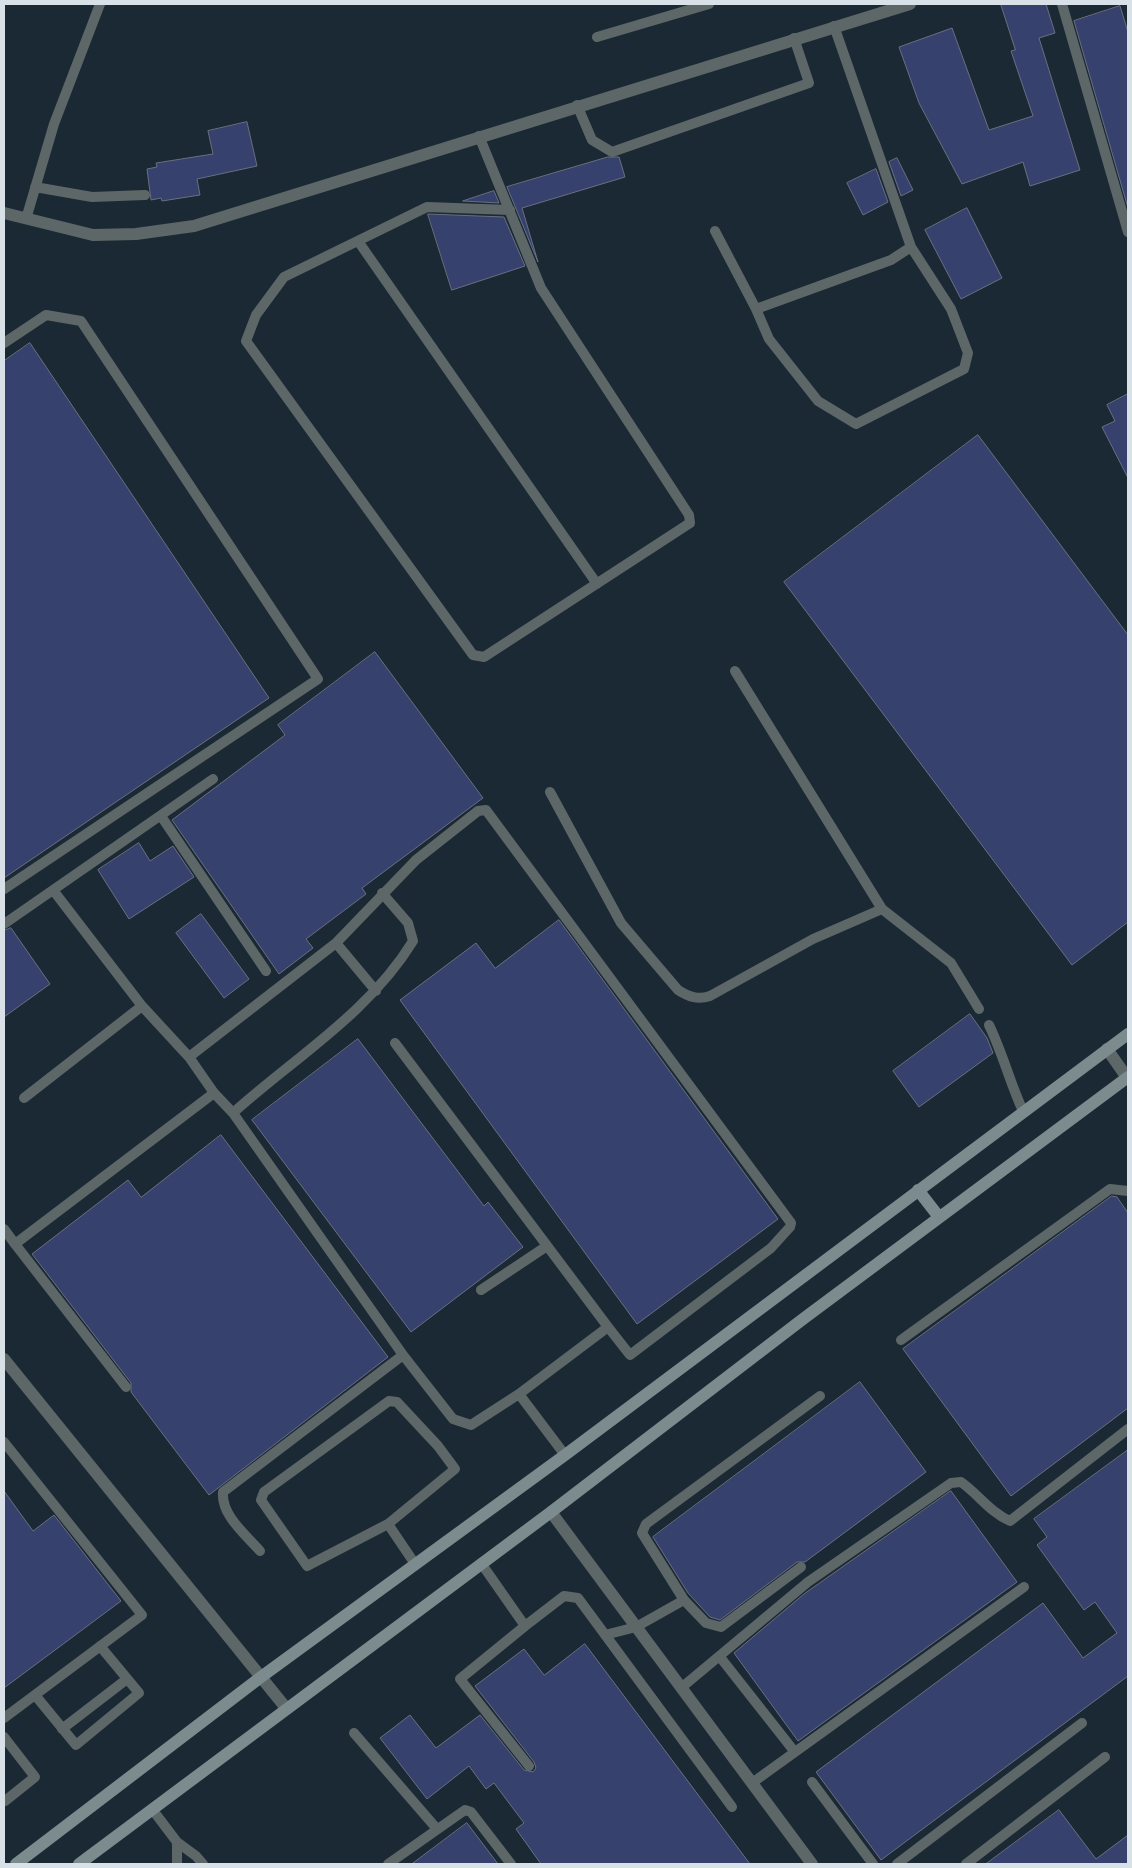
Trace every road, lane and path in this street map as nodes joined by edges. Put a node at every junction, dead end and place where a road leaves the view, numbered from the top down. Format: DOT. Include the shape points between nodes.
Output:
graph roads {
  1 [pos="100,4"];
  2 [pos="709,4"];
  3 [pos="910,4"];
  4 [pos="1062,4"];
  5 [pos="834,26"];
  6 [pos="597,37"];
  7 [pos="794,38"];
  8 [pos="577,106"];
  9 [pos="479,136"];
  10 [pos="35,187"];
  11 [pos="145,195"];
  12 [pos="510,210"];
  13 [pos="4,213"];
  14 [pos="26,219"];
  15 [pos="715,231"];
  16 [pos="1128,232"];
  17 [pos="358,241"];
  18 [pos="911,247"];
  19 [pos="756,309"];
  20 [pos="4,343"];
  21 [pos="597,584"];
  22 [pos="735,671"];
  23 [pos="213,779"];
  24 [pos="550,792"];
  25 [pos="161,816"];
  26 [pos="4,889"];
  27 [pos="53,890"];
  28 [pos="382,893"];
  29 [pos="882,909"];
  30 [pos="4,924"];
  31 [pos="336,943"];
  32 [pos="266,971"];
  33 [pos="376,991"];
  34 [pos="142,1006"];
  35 [pos="979,1009"];
  36 [pos="989,1025"];
  37 [pos="1128,1034"];
  38 [pos="394,1043"];
  39 [pos="1107,1049"];
  40 [pos="189,1057"];
  41 [pos="1128,1078"];
  42 [pos="214,1093"];
  43 [pos="24,1098"];
  44 [pos="1023,1112"];
  45 [pos="233,1113"];
  46 [pos="918,1190"];
  47 [pos="1128,1191"];
  48 [pos="939,1217"];
  49 [pos="4,1229"];
  50 [pos="15,1244"];
  51 [pos="547,1246"];
  52 [pos="481,1290"];
  53 [pos="608,1327"];
  54 [pos="901,1340"];
  55 [pos="403,1355"];
  56 [pos="4,1359"];
  57 [pos="126,1386"];
  58 [pos="520,1394"];
  59 [pos="820,1396"];
  60 [pos="1128,1429"];
  61 [pos="4,1442"];
  62 [pos="565,1455"];
  63 [pos="551,1512"];
  64 [pos="388,1524"];
  65 [pos="260,1551"];
  66 [pos="481,1563"];
  67 [pos="415,1564"];
  68 [pos="802,1567"];
  69 [pos="1024,1586"];
  70 [pos="684,1600"];
  71 [pos="525,1626"];
  72 [pos="636,1627"];
  73 [pos="605,1635"];
  74 [pos="100,1646"];
  75 [pos="720,1656"];
  76 [pos="261,1677"];
  77 [pos="127,1679"];
  78 [pos="681,1688"];
  79 [pos="35,1695"];
  80 [pos="286,1708"];
  81 [pos="4,1718"];
  82 [pos="1082,1723"];
  83 [pos="62,1729"];
  84 [pos="354,1733"];
  85 [pos="4,1736"];
  86 [pos="794,1751"];
  87 [pos="1105,1757"];
  88 [pos="529,1766"];
  89 [pos="752,1782"];
  90 [pos="812,1782"];
  91 [pos="5,1801"];
  92 [pos="732,1807"];
  93 [pos="152,1809"];
  94 [pos="437,1829"];
  95 [pos="177,1842"];
  96 [pos="16,1864"];
  97 [pos="79,1864"];
  98 [pos="177,1864"];
  99 [pos="203,1864"];
  100 [pos="388,1864"];
  101 [pos="511,1864"];
  102 [pos="812,1864"];
  103 [pos="873,1864"];
  104 [pos="897,1864"];
  105 [pos="966,1864"];
  1 -- 10 [label="lane" via="54,124"];
  2 -- 6 [label="lane"];
  3 -- 5 [label="street"];
  4 -- 16 [label="lane"];
  5 -- 7 [label="street"];
  5 -- 18 [label="lane"];
  7 -- 8 [label="street"];
  7 -- 8 [label="lane" via="809,83 612,152 592,140"];
  8 -- 9 [label="street"];
  9 -- 12 [label="lane"];
  9 -- 14 [label="street" via="194,226 136,234 93,235"];
  10 -- 11 [label="lane" via="92,198"];
  10 -- 14 [label="lane"];
  12 -- 17 [label="lane" via="427,207"];
  12 -- 21 [label="lane" via="541,288 690,514 690,523"];
  13 -- 14 [label="street"];
  15 -- 19 [label="lane"];
  17 -- 21 [label="lane"];
  17 -- 21 [label="lane" via="284,278 256,315 246,341 473,655 484,657"];
  18 -- 19 [label="lane" via="891,260"];
  18 -- 19 [label="lane" via="952,309 968,353 964,370 856,424 818,401 768,339"];
  20 -- 26 [label="lane" via="46,315 81,321 318,679"];
  22 -- 29 [label="lane"];
  23 -- 25 [label="lane"];
  24 -- 29 [label="lane" via="621,923 678,990 689,996 703,999 710,996 813,939"];
  25 -- 27 [label="lane"];
  25 -- 32 [label="lane"];
  27 -- 30 [label="lane"];
  27 -- 34 [label="lane"];
  28 -- 31 [label="lane"];
  28 -- 33 [label="lane" via="408,923 413,941"];
  28 -- 53 [label="lane" via="416,860 478,811 486,810 791,1223 771,1248 630,1355"];
  29 -- 35 [label="lane" via="951,963"];
  31 -- 33 [label="lane"];
  31 -- 40 [label="lane"];
  33 -- 45 [label="lane"];
  34 -- 40 [label="lane"];
  34 -- 43 [label="lane"];
  36 -- 44 [label="lane"];
  37 -- 39 [label="street"];
  38 -- 51 [label="lane"];
  39 -- 41 [label="street"];
  39 -- 44 [label="street"];
  40 -- 42 [label="lane"];
  41 -- 48 [label="street"];
  42 -- 45 [label="lane"];
  42 -- 50 [label="lane"];
  44 -- 46 [label="street"];
  45 -- 55 [label="lane"];
  46 -- 48 [label="street"];
  46 -- 62 [label="street"];
  47 -- 54 [label="lane" via="1110,1189"];
  48 -- 63 [label="street"];
  49 -- 50 [label="lane"];
  50 -- 57 [label="lane"];
  51 -- 52 [label="lane"];
  51 -- 53 [label="lane"];
  53 -- 58 [label="lane"];
  55 -- 58 [label="lane" via="453,1418 471,1425"];
  55 -- 65 [label="lane" via="223,1492 222,1503 228,1515"];
  56 -- 76 [label="street"];
  58 -- 62 [label="lane"];
  59 -- 70 [label="lane" via="646,1524 642,1533"];
  60 -- 75 [label="lane" via="1010,1521 1000,1517 961,1482 951,1483 808,1582"];
  61 -- 74 [label="lane" via="142,1615"];
  62 -- 67 [label="street"];
  63 -- 66 [label="street"];
  63 -- 72 [label="street"];
  64 -- 64 [label="lane" via="455,1469 397,1402 389,1401 264,1492 260,1500 307,1566"];
  64 -- 67 [label="lane"];
  66 -- 71 [label="lane"];
  66 -- 80 [label="street"];
  67 -- 76 [label="street"];
  68 -- 70 [label="lane" via="721,1627 706,1623"];
  69 -- 86 [label="lane"];
  70 -- 72 [label="lane"];
  71 -- 73 [label="lane" via="564,1596 578,1598"];
  71 -- 88 [label="lane" via="460,1679"];
  72 -- 73 [label="lane"];
  72 -- 78 [label="street"];
  73 -- 92 [label="lane"];
  74 -- 77 [label="lane"];
  74 -- 79 [label="lane"];
  75 -- 78 [label="lane"];
  75 -- 86 [label="lane"];
  76 -- 80 [label="street"];
  76 -- 96 [label="street"];
  77 -- 83 [label="lane"];
  77 -- 83 [label="lane" via="139,1693 76,1745"];
  78 -- 89 [label="street"];
  79 -- 81 [label="lane"];
  79 -- 83 [label="lane"];
  80 -- 93 [label="street"];
  82 -- 104 [label="lane"];
  84 -- 94 [label="lane"];
  85 -- 91 [label="lane" via="35,1777"];
  86 -- 89 [label="lane"];
  87 -- 105 [label="lane"];
  89 -- 102 [label="street"];
  90 -- 103 [label="lane"];
  93 -- 95 [label="lane"];
  93 -- 97 [label="street"];
  94 -- 100 [label="lane"];
  94 -- 101 [label="lane" via="464,1810 471,1812"];
  95 -- 98 [label="lane"];
  95 -- 99 [label="lane"];
}
